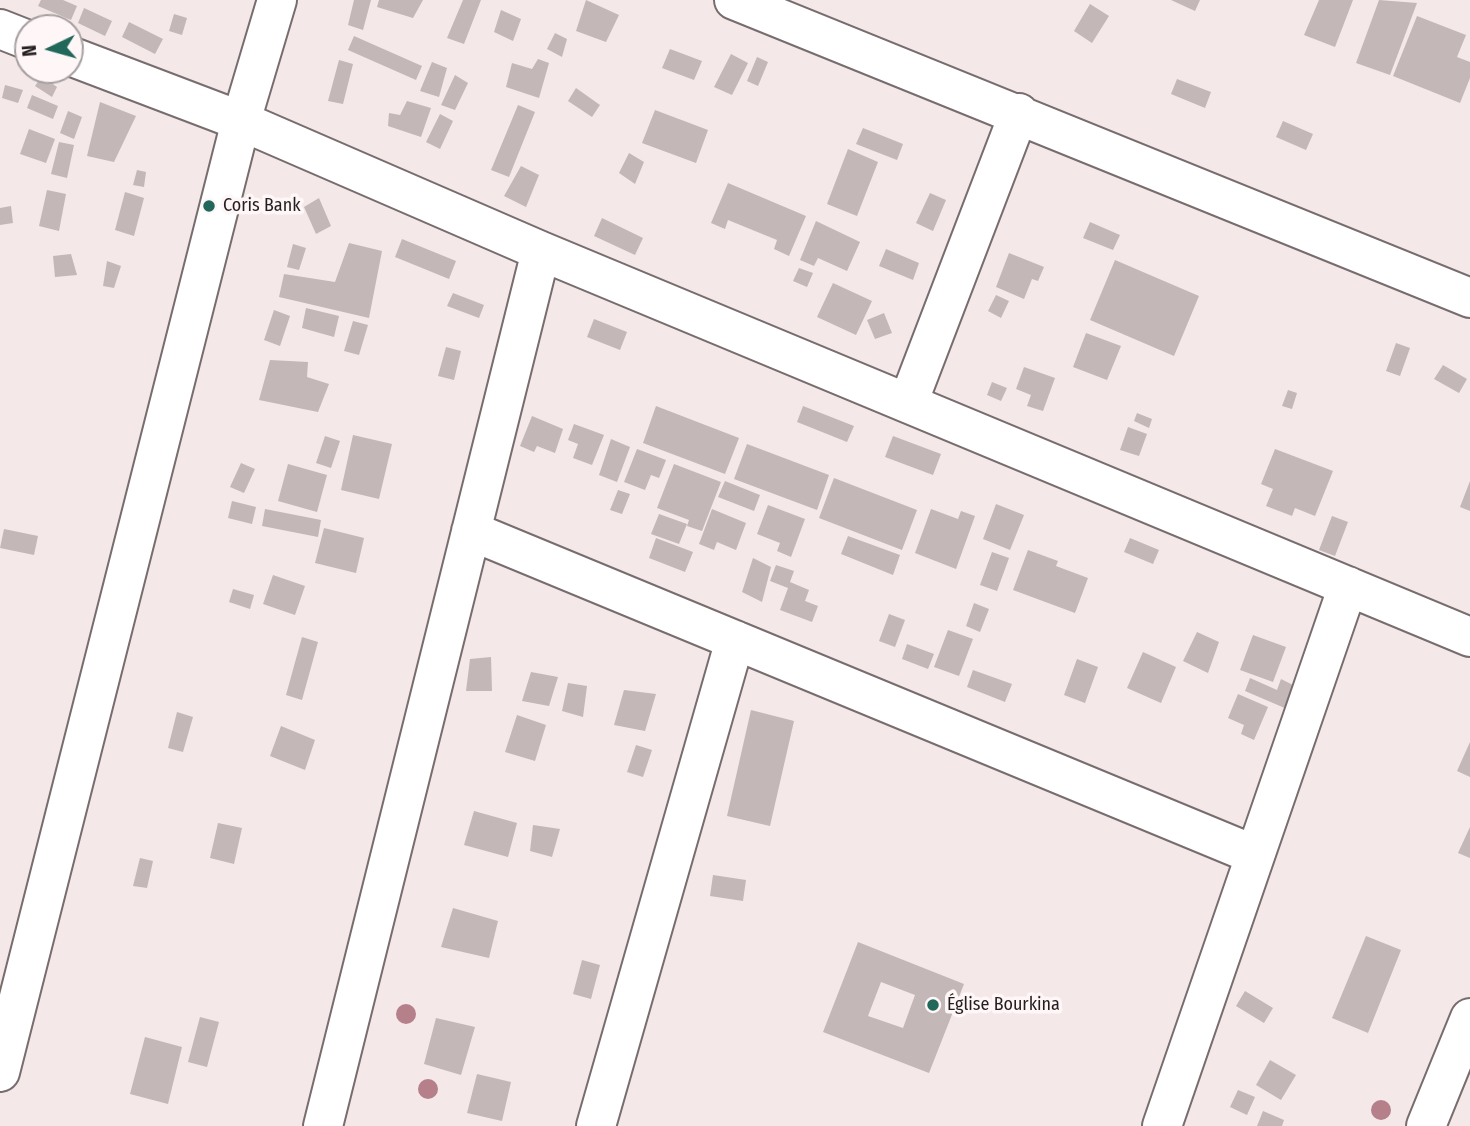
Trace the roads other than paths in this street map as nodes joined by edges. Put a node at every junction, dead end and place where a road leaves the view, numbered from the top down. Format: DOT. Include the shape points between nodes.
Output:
graph roads {
  1 [pos="277,0"];
  2 [pos="734,0"];
  3 [pos="84,61"];
  4 [pos="1019,113"];
  5 [pos="241,121"];
  6 [pos="541,251"];
  7 [pos="1470,298"];
  8 [pos="908,403"];
  9 [pos="471,531"];
  10 [pos="1348,586"];
  11 [pos="1470,637"];
  12 [pos="735,640"];
  13 [pos="1255,855"];
  14 [pos="1470,1018"];
  15 [pos="0,1072"];
  16 [pos="323,1126"];
  17 [pos="596,1126"];
  18 [pos="1162,1126"];
  19 [pos="1426,1126"];
  1 -- 5 [label="street"];
  2 -- 4 [label="street"];
  3 -- 5 [label="street"];
  4 -- 7 [label="street"];
  4 -- 8 [label="street"];
  5 -- 6 [label="street"];
  5 -- 15 [label="street"];
  6 -- 8 [label="street"];
  6 -- 9 [label="street"];
  8 -- 10 [label="street"];
  9 -- 12 [label="street"];
  9 -- 16 [label="street"];
  10 -- 11 [label="street"];
  10 -- 13 [label="street"];
  12 -- 13 [label="street"];
  12 -- 17 [label="street"];
  13 -- 18 [label="street"];
  14 -- 19 [label="street"];
}
